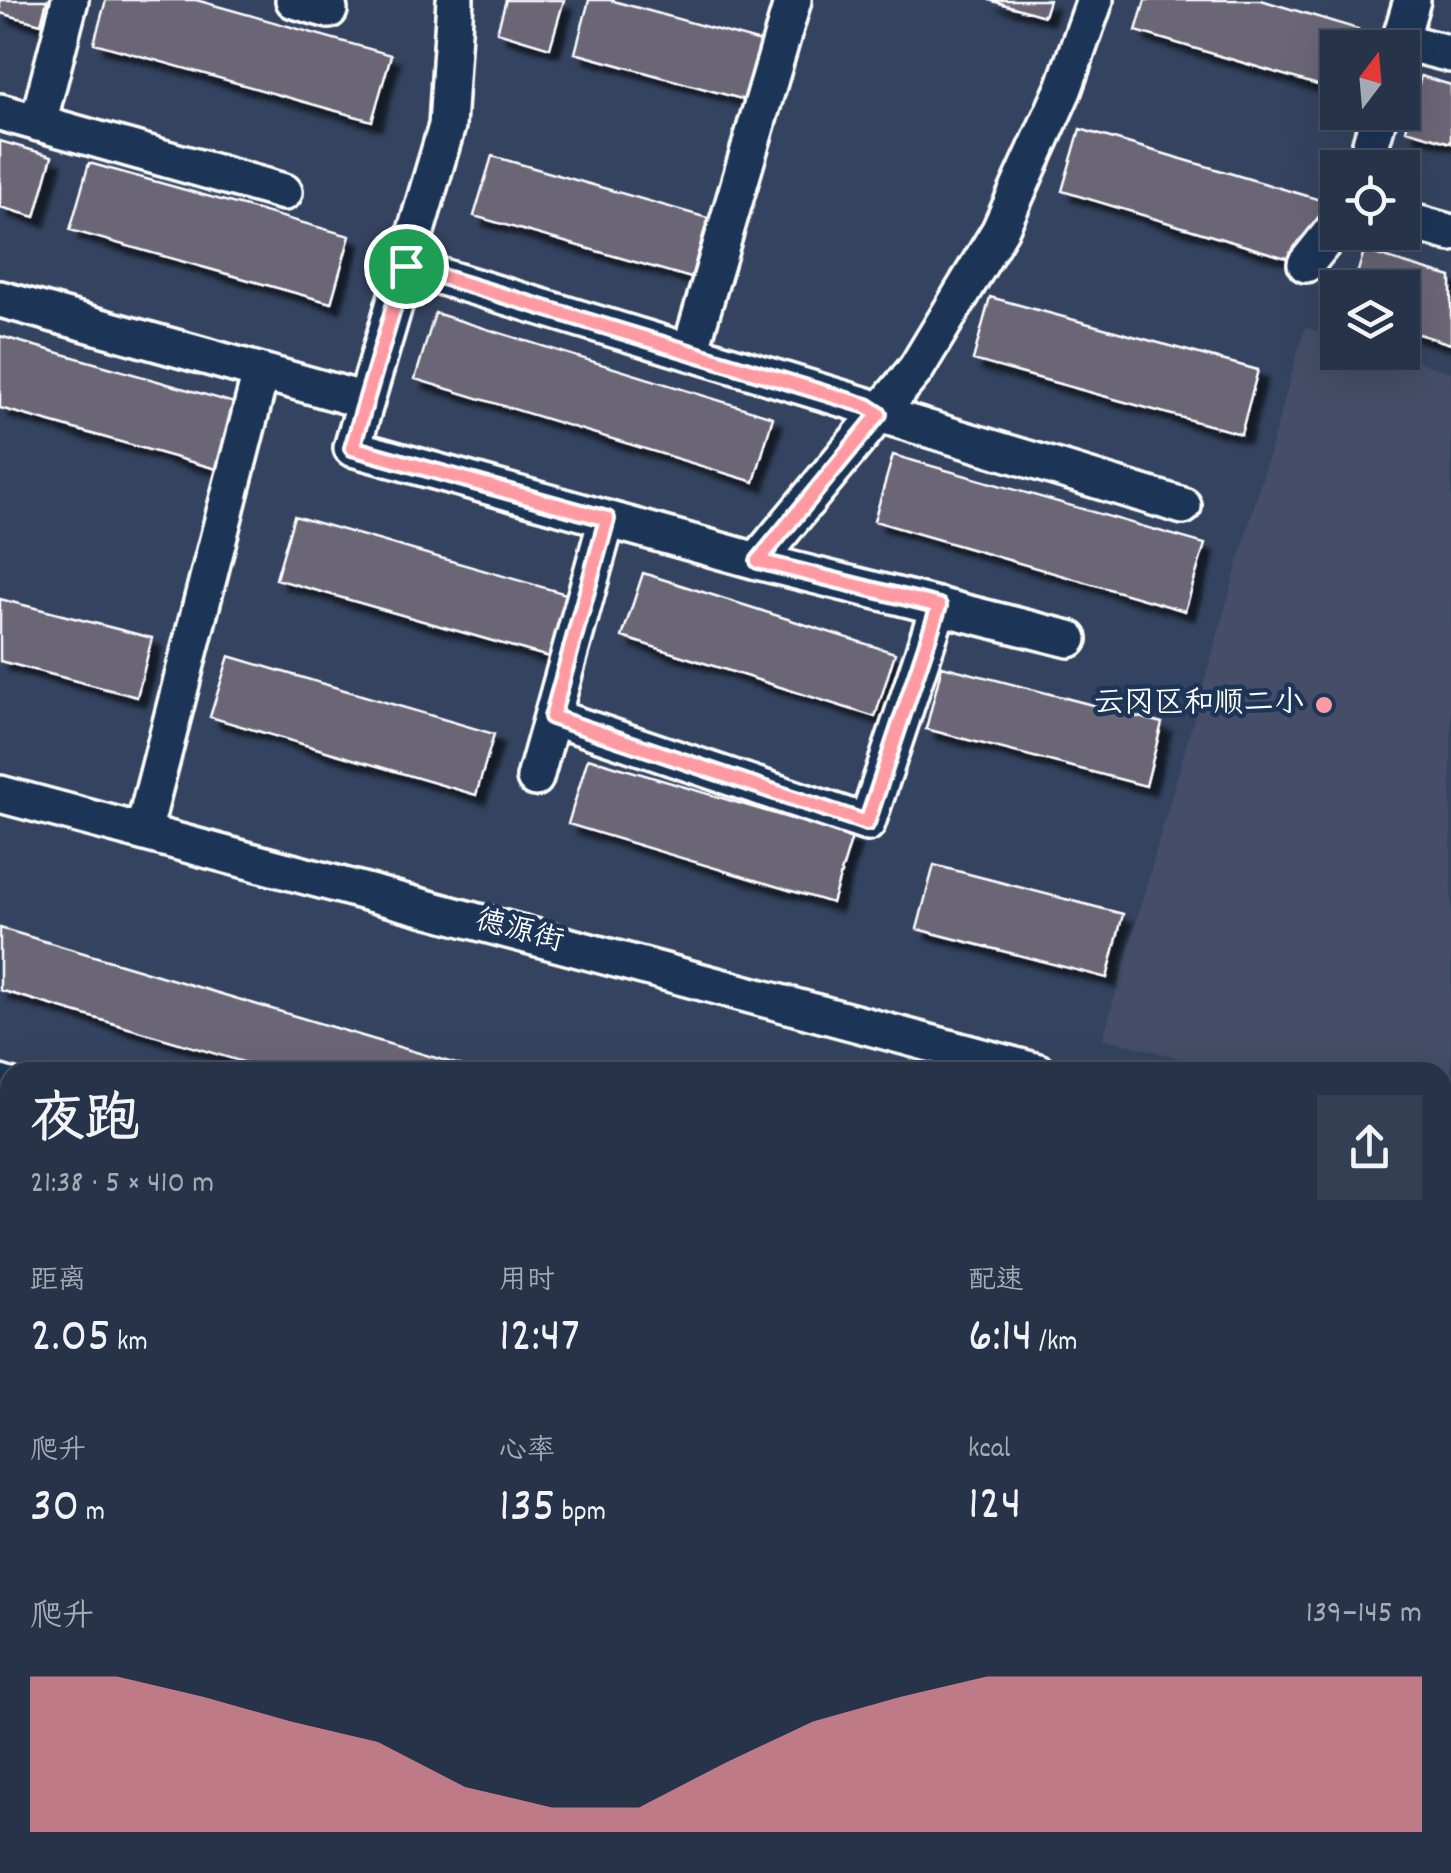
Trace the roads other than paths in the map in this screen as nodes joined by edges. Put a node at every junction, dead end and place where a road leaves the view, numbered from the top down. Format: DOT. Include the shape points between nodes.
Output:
graph roads {
  1 [pos="70,0"];
  2 [pos="294,0"];
  3 [pos="455,0"];
  4 [pos="793,0"];
  5 [pos="1095,0"];
  6 [pos="1412,0"];
  7 [pos="329,10"];
  8 [pos="1403,30"];
  9 [pos="1420,48"];
  10 [pos="1451,54"];
  11 [pos="0,112"];
  12 [pos="38,123"];
  13 [pos="284,192"];
  14 [pos="1420,224"];
  15 [pos="1451,233"];
  16 [pos="1320,246"];
  17 [pos="1306,264"];
  18 [pos="406,266"];
  19 [pos="0,300"];
  20 [pos="690,352"];
  21 [pos="260,372"];
  22 [pos="366,401"];
  23 [pos="879,414"];
  24 [pos="1183,506"];
  25 [pos="607,519"];
  26 [pos="758,561"];
  27 [pos="939,606"];
  28 [pos="1069,639"];
  29 [pos="552,717"];
  30 [pos="535,778"];
  31 [pos="0,794"];
  32 [pos="143,832"];
  33 [pos="1001,1062"];
  1 -- 12 [label="street"];
  2 -- 7 [label="street"];
  3 -- 18 [label="street" via="447,126"];
  4 -- 20 [label="street"];
  5 -- 23 [label="street" via="1000,230 916,369"];
  6 -- 8 [label="street"];
  9 -- 10 [label="street"];
  11 -- 12 [label="street"];
  12 -- 13 [label="street"];
  14 -- 15 [label="street"];
  16 -- 17 [label="street"];
  18 -- 20 [label="street"];
  18 -- 22 [label="street"];
  19 -- 21 [label="street"];
  20 -- 23 [label="street"];
  21 -- 22 [label="street"];
  21 -- 32 [label="street"];
  22 -- 25 [label="street" via="352,448"];
  23 -- 24 [label="street"];
  23 -- 26 [label="street"];
  25 -- 26 [label="street"];
  25 -- 29 [label="street"];
  26 -- 27 [label="street"];
  27 -- 28 [label="street"];
  27 -- 29 [label="street" via="867,823"];
  29 -- 30 [label="street"];
  31 -- 32 [label="street, 德源街"];
  32 -- 33 [label="street, 德源街"];
}
